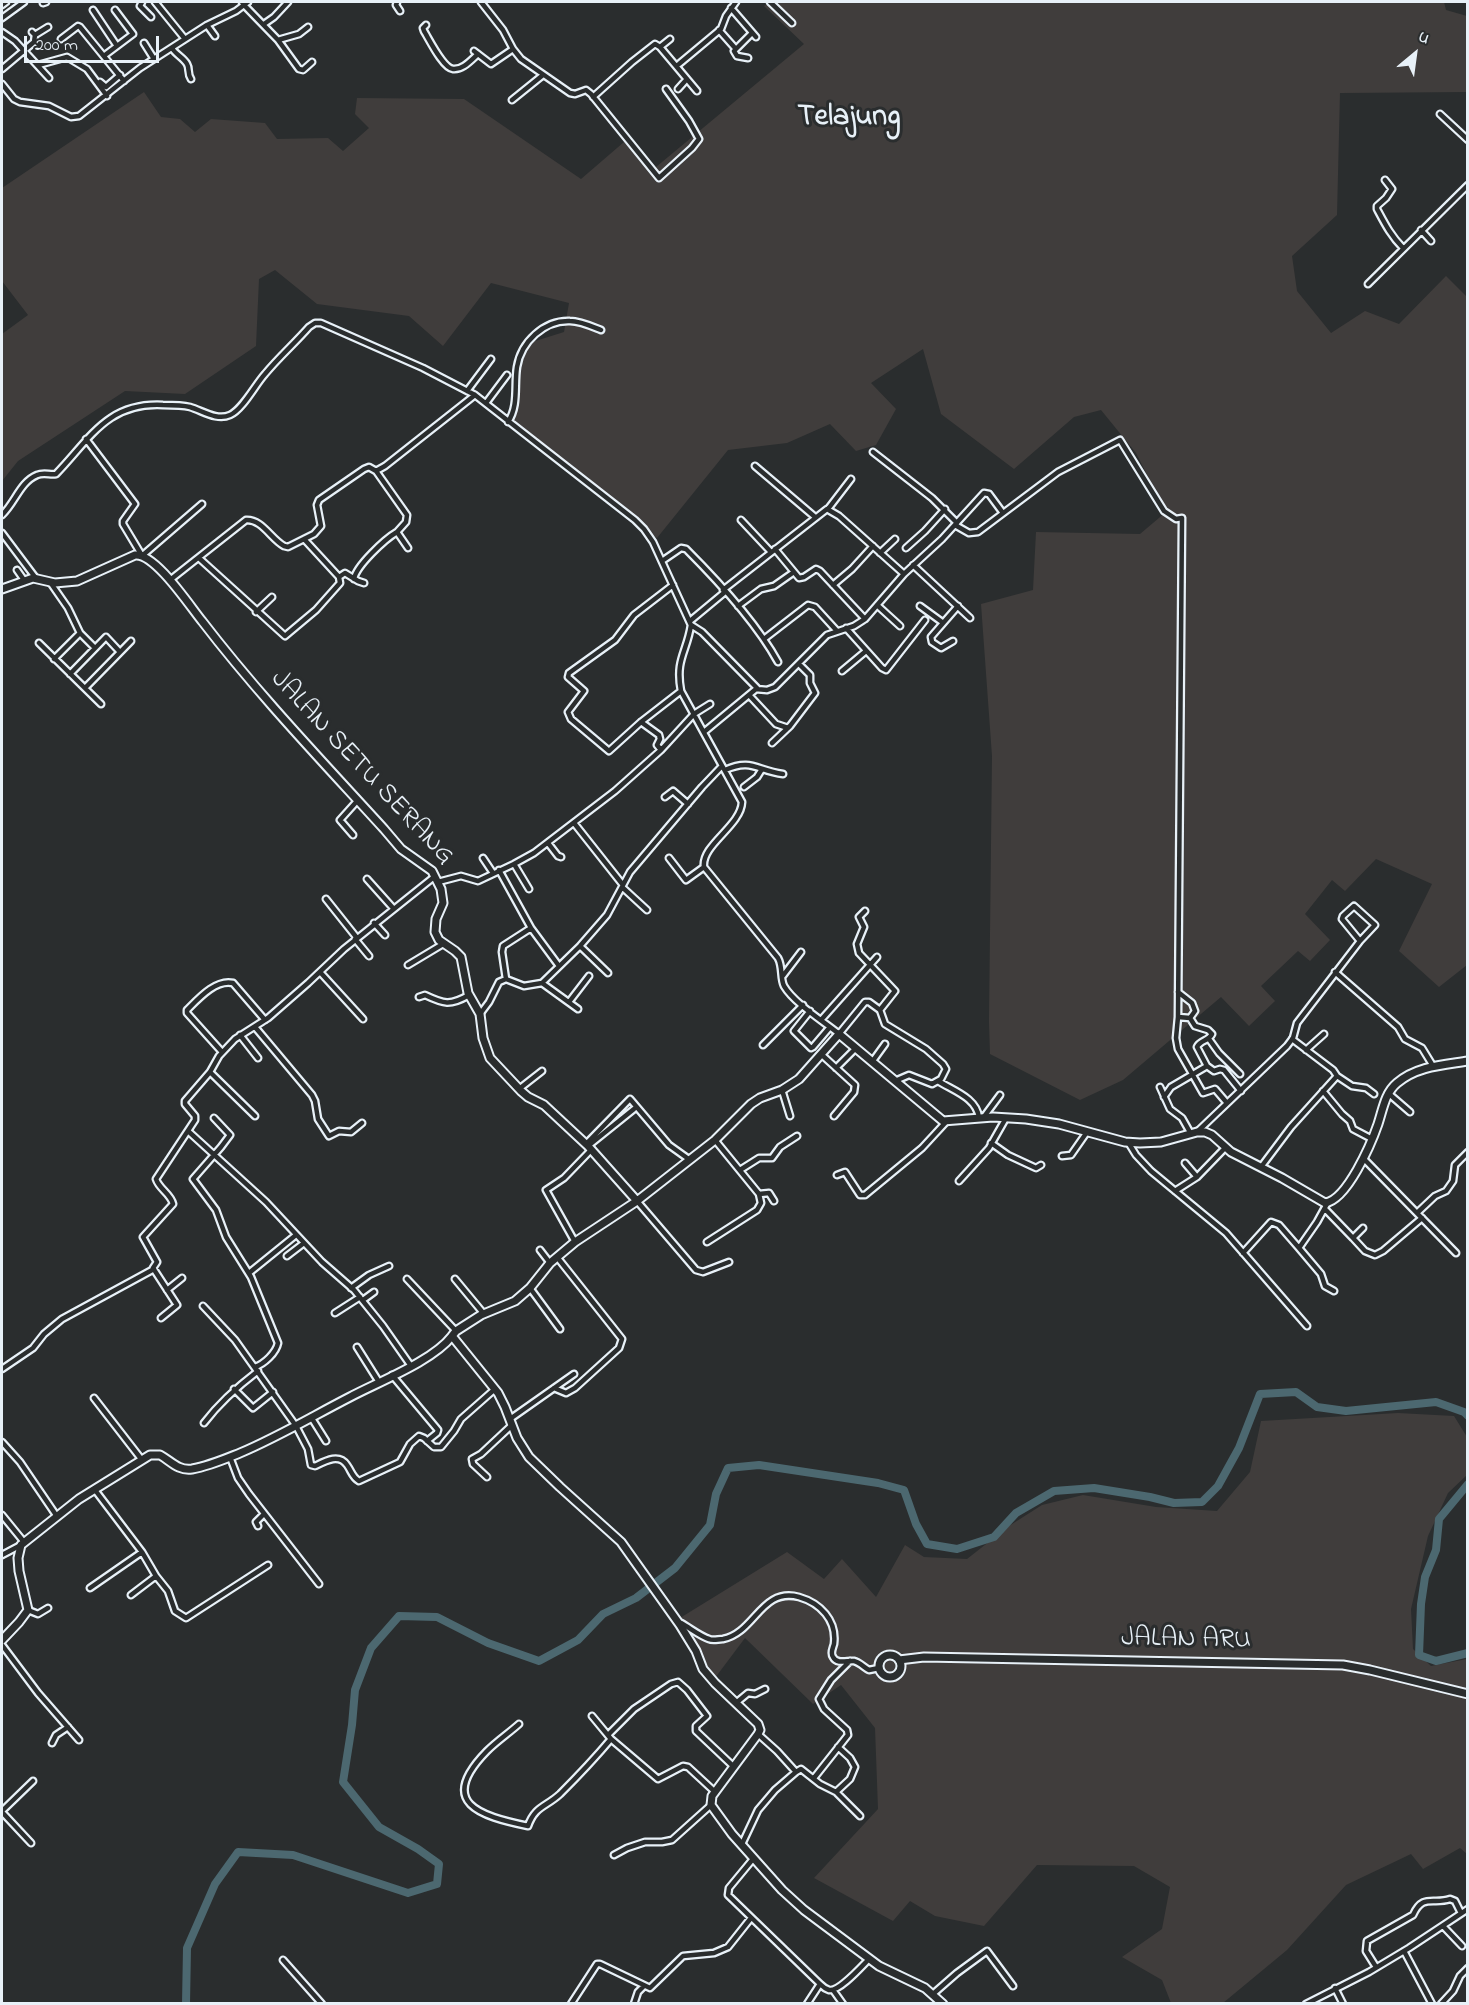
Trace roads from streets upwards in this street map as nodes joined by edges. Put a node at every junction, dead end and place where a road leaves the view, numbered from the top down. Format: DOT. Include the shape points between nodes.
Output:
graph roads {
  1 [pos="6,2"];
  2 [pos="24,2"];
  3 [pos="142,2"];
  4 [pos="166,2"];
  5 [pos="288,2"];
  6 [pos="397,2"];
  7 [pos="481,2"];
  8 [pos="736,2"];
  9 [pos="770,2"];
  10 [pos="245,3"];
  11 [pos="157,4"];
  12 [pos="2,5"];
  13 [pos="731,8"];
  14 [pos="93,10"];
  15 [pos="115,10"];
  16 [pos="400,11"];
  17 [pos="151,17"];
  18 [pos="2,18"];
  19 [pos="792,23"];
  20 [pos="263,24"];
  21 [pos="207,25"];
  22 [pos="426,25"];
  23 [pos="48,27"];
  24 [pos="308,27"];
  25 [pos="719,30"];
  26 [pos="2,32"];
  27 [pos="215,36"];
  28 [pos="61,39"];
  29 [pos="185,39"];
  30 [pos="670,39"];
  31 [pos="278,40"];
  32 [pos="144,43"];
  33 [pos="117,46"];
  34 [pos="660,47"];
  35 [pos="172,48"];
  36 [pos="735,48"];
  37 [pos="513,49"];
  38 [pos="25,50"];
  39 [pos="105,55"];
  40 [pos="748,58"];
  41 [pos="154,59"];
  42 [pos="312,62"];
  43 [pos="38,65"];
  44 [pos="676,66"];
  45 [pos="2,69"];
  46 [pos="120,75"];
  47 [pos="543,75"];
  48 [pos="49,78"];
  49 [pos="191,79"];
  50 [pos="687,79"];
  51 [pos="96,80"];
  52 [pos="124,81"];
  53 [pos="2,84"];
  54 [pos="666,89"];
  55 [pos="678,89"];
  56 [pos="698,91"];
  57 [pos="107,96"];
  58 [pos="593,97"];
  59 [pos="512,100"];
  60 [pos="1440,114"];
  61 [pos="1467,140"];
  62 [pos="1385,180"];
  63 [pos="1467,185"];
  64 [pos="1420,230"];
  65 [pos="1431,241"];
  66 [pos="1403,248"];
  67 [pos="1368,284"];
  68 [pos="601,330"];
  69 [pos="492,359"];
  70 [pos="507,375"];
  71 [pos="467,391"];
  72 [pos="475,395"];
  73 [pos="486,403"];
  74 [pos="508,422"];
  75 [pos="86,439"];
  76 [pos="873,452"];
  77 [pos="754,466"];
  78 [pos="376,471"];
  79 [pos="850,479"];
  80 [pos="202,504"];
  81 [pos="945,509"];
  82 [pos="828,510"];
  83 [pos="1003,513"];
  84 [pos="2,515"];
  85 [pos="815,517"];
  86 [pos="741,520"];
  87 [pos="956,524"];
  88 [pos="2,532"];
  89 [pos="397,532"];
  90 [pos="304,539"];
  91 [pos="895,539"];
  92 [pos="873,546"];
  93 [pos="408,548"];
  94 [pos="906,548"];
  95 [pos="773,551"];
  96 [pos="880,553"];
  97 [pos="142,555"];
  98 [pos="200,559"];
  99 [pos="662,561"];
  100 [pos="913,565"];
  101 [pos="17,570"];
  102 [pos="794,572"];
  103 [pos="904,574"];
  104 [pos="339,577"];
  105 [pos="36,578"];
  106 [pos="354,579"];
  107 [pos="24,580"];
  108 [pos="170,580"];
  109 [pos="50,582"];
  110 [pos="364,583"];
  111 [pos="672,585"];
  112 [pos="833,585"];
  113 [pos="2,589"];
  114 [pos="724,591"];
  115 [pos="272,597"];
  116 [pos="877,605"];
  117 [pos="738,606"];
  118 [pos="920,606"];
  119 [pos="958,606"];
  120 [pos="256,612"];
  121 [pos="970,618"];
  122 [pos="865,619"];
  123 [pos="925,620"];
  124 [pos="942,622"];
  125 [pos="690,623"];
  126 [pos="900,627"];
  127 [pos="846,628"];
  128 [pos="837,631"];
  129 [pos="80,633"];
  130 [pos="764,639"];
  131 [pos="953,640"];
  132 [pos="131,641"];
  133 [pos="39,643"];
  134 [pos="95,648"];
  135 [pos="866,651"];
  136 [pos="120,652"];
  137 [pos="54,658"];
  138 [pos="778,662"];
  139 [pos="799,664"];
  140 [pos="842,671"];
  141 [pos="70,674"];
  142 [pos="85,688"];
  143 [pos="757,688"];
  144 [pos="681,691"];
  145 [pos="749,695"];
  146 [pos="101,704"];
  147 [pos="710,704"];
  148 [pos="694,714"];
  149 [pos="641,722"];
  150 [pos="788,728"];
  151 [pos="704,732"];
  152 [pos="772,743"];
  153 [pos="661,750"];
  154 [pos="724,768"];
  155 [pos="762,769"];
  156 [pos="783,774"];
  157 [pos="744,787"];
  158 [pos="665,797"];
  159 [pos="358,800"];
  160 [pos="688,804"];
  161 [pos="574,824"];
  162 [pos="353,835"];
  163 [pos="548,843"];
  164 [pos="561,857"];
  165 [pos="483,858"];
  166 [pos="669,858"];
  167 [pos="514,864"];
  168 [pos="704,867"];
  169 [pos="499,870"];
  170 [pos="493,873"];
  171 [pos="367,879"];
  172 [pos="436,879"];
  173 [pos="622,886"];
  174 [pos="529,889"];
  175 [pos="326,899"];
  176 [pos="393,908"];
  177 [pos="647,910"];
  178 [pos="865,911"];
  179 [pos="374,923"];
  180 [pos="531,928"];
  181 [pos="385,934"];
  182 [pos="356,938"];
  183 [pos="1360,941"];
  184 [pos="443,944"];
  185 [pos="580,946"];
  186 [pos="801,952"];
  187 [pos="369,956"];
  188 [pos="877,957"];
  189 [pos="408,965"];
  190 [pos="869,965"];
  191 [pos="559,966"];
  192 [pos="320,972"];
  193 [pos="1335,972"];
  194 [pos="608,973"];
  195 [pos="589,976"];
  196 [pos="782,977"];
  197 [pos="506,979"];
  198 [pos="542,983"];
  199 [pos="1178,992"];
  200 [pos="469,995"];
  201 [pos="419,997"];
  202 [pos="569,1002"];
  203 [pos="803,1005"];
  204 [pos="578,1009"];
  205 [pos="880,1010"];
  206 [pos="810,1011"];
  207 [pos="480,1014"];
  208 [pos="1178,1017"];
  209 [pos="1190,1018"];
  210 [pos="363,1019"];
  211 [pos="265,1020"];
  212 [pos="822,1020"];
  213 [pos="255,1027"];
  214 [pos="830,1027"];
  215 [pos="838,1034"];
  216 [pos="1324,1034"];
  217 [pos="240,1035"];
  218 [pos="1209,1039"];
  219 [pos="1292,1039"];
  220 [pos="885,1044"];
  221 [pos="763,1045"];
  222 [pos="856,1048"];
  223 [pos="1306,1050"];
  224 [pos="222,1052"];
  225 [pos="822,1055"];
  226 [pos="258,1058"];
  227 [pos="1467,1061"];
  228 [pos="872,1062"];
  229 [pos="1207,1066"];
  230 [pos="1433,1066"];
  231 [pos="836,1068"];
  232 [pos="542,1071"];
  233 [pos="210,1072"];
  234 [pos="1191,1074"];
  235 [pos="1240,1074"];
  236 [pos="1336,1076"];
  237 [pos="895,1081"];
  238 [pos="938,1081"];
  239 [pos="1160,1087"];
  240 [pos="519,1089"];
  241 [pos="782,1090"];
  242 [pos="1242,1090"];
  243 [pos="1323,1091"];
  244 [pos="1388,1093"];
  245 [pos="1374,1094"];
  246 [pos="1000,1095"];
  247 [pos="1164,1097"];
  248 [pos="1227,1103"];
  249 [pos="634,1109"];
  250 [pos="1410,1112"];
  251 [pos="255,1116"];
  252 [pos="790,1116"];
  253 [pos="834,1116"];
  254 [pos="214,1118"];
  255 [pos="981,1118"];
  256 [pos="1006,1118"];
  257 [pos="946,1122"];
  258 [pos="362,1124"];
  259 [pos="188,1131"];
  260 [pos="1087,1132"];
  261 [pos="1194,1133"];
  262 [pos="797,1136"];
  263 [pos="1372,1138"];
  264 [pos="715,1140"];
  265 [pos="1128,1142"];
  266 [pos="991,1143"];
  267 [pos="588,1147"];
  268 [pos="1225,1148"];
  269 [pos="1467,1152"];
  270 [pos="214,1156"];
  271 [pos="1062,1156"];
  272 [pos="1363,1158"];
  273 [pos="690,1160"];
  274 [pos="1185,1163"];
  275 [pos="1041,1165"];
  276 [pos="1261,1167"];
  277 [pos="740,1170"];
  278 [pos="837,1175"];
  279 [pos="1197,1177"];
  280 [pos="959,1181"];
  281 [pos="1175,1191"];
  282 [pos="759,1194"];
  283 [pos="637,1201"];
  284 [pos="774,1201"];
  285 [pos="1327,1206"];
  286 [pos="1417,1212"];
  287 [pos="1422,1218"];
  288 [pos="1363,1228"];
  289 [pos="296,1235"];
  290 [pos="1353,1238"];
  291 [pos="575,1242"];
  292 [pos="707,1242"];
  293 [pos="304,1243"];
  294 [pos="1299,1248"];
  295 [pos="540,1251"];
  296 [pos="1243,1253"];
  297 [pos="1456,1253"];
  298 [pos="287,1256"];
  299 [pos="557,1257"];
  300 [pos="729,1262"];
  301 [pos="550,1263"];
  302 [pos="390,1266"];
  303 [pos="154,1269"];
  304 [pos="249,1273"];
  305 [pos="182,1278"];
  306 [pos="407,1279"];
  307 [pos="455,1279"];
  308 [pos="351,1288"];
  309 [pos="530,1288"];
  310 [pos="167,1290"];
  311 [pos="1334,1291"];
  312 [pos="374,1292"];
  313 [pos="362,1299"];
  314 [pos="203,1306"];
  315 [pos="335,1313"];
  316 [pos="484,1314"];
  317 [pos="161,1317"];
  318 [pos="1307,1326"];
  319 [pos="560,1329"];
  320 [pos="454,1334"];
  321 [pos="357,1347"];
  322 [pos="411,1366"];
  323 [pos="256,1369"];
  324 [pos="2,1370"];
  325 [pos="574,1374"];
  326 [pos="392,1375"];
  327 [pos="379,1382"];
  328 [pos="554,1388"];
  329 [pos="234,1389"];
  330 [pos="495,1389"];
  331 [pos="273,1392"];
  332 [pos="94,1398"];
  333 [pos="311,1417"];
  334 [pos="511,1422"];
  335 [pos="204,1423"];
  336 [pos="296,1426"];
  337 [pos="326,1441"];
  338 [pos="427,1441"];
  339 [pos="2,1442"];
  340 [pos="230,1457"];
  341 [pos="142,1460"];
  342 [pos="487,1478"];
  343 [pos="95,1490"];
  344 [pos="2,1515"];
  345 [pos="56,1515"];
  346 [pos="263,1515"];
  347 [pos="258,1526"];
  348 [pos="22,1543"];
  349 [pos="142,1552"];
  350 [pos="2,1555"];
  351 [pos="268,1565"];
  352 [pos="156,1576"];
  353 [pos="319,1584"];
  354 [pos="90,1588"];
  355 [pos="131,1595"];
  356 [pos="48,1608"];
  357 [pos="28,1610"];
  358 [pos="678,1622"];
  359 [pos="2,1640"];
  360 [pos="2,1645"];
  361 [pos="899,1660"];
  362 [pos="850,1661"];
  363 [pos="879,1668"];
  364 [pos="765,1689"];
  365 [pos="1467,1694"];
  366 [pos="736,1704"];
  367 [pos="592,1716"];
  368 [pos="519,1724"];
  369 [pos="68,1727"];
  370 [pos="758,1734"];
  371 [pos="610,1737"];
  372 [pos="79,1740"];
  373 [pos="52,1743"];
  374 [pos="838,1747"];
  375 [pos="733,1766"];
  376 [pos="796,1772"];
  377 [pos="814,1778"];
  378 [pos="33,1781"];
  379 [pos="714,1791"];
  380 [pos="836,1792"];
  381 [pos="711,1805"];
  382 [pos="2,1811"];
  383 [pos="860,1816"];
  384 [pos="31,1843"];
  385 [pos="742,1844"];
  386 [pos="615,1854"];
  387 [pos="753,1859"];
  388 [pos="1467,1909"];
  389 [pos="1461,1913"];
  390 [pos="751,1917"];
  391 [pos="1443,1926"];
  392 [pos="1462,1946"];
  393 [pos="1404,1951"];
  394 [pos="869,1959"];
  395 [pos="283,1960"];
  396 [pos="1376,1967"];
  397 [pos="1467,1968"];
  398 [pos="820,1984"];
  399 [pos="644,1986"];
  400 [pos="1012,1986"];
  401 [pos="1335,1988"];
  402 [pos="833,1990"];
  403 [pos="933,1994"];
  404 [pos="322,2004"];
  405 [pos="571,2004"];
  406 [pos="634,2004"];
  407 [pos="807,2004"];
  408 [pos="843,2004"];
  409 [pos="943,2004"];
  410 [pos="1306,2004"];
  411 [pos="1343,2004"];
  412 [pos="1432,2004"];
  413 [pos="1441,2004"];
  1 -- 12 [label="street"];
  2 -- 18 [label="street"];
  3 -- 17 [label="street" via="140,6"];
  4 -- 11 [label="street"];
  5 -- 20 [label="street"];
  6 -- 16 [label="street"];
  7 -- 37 [label="street"];
  8 -- 13 [label="street"];
  9 -- 19 [label="street"];
  10 -- 20 [label="street"];
  10 -- 21 [label="street"];
  11 -- 29 [label="street"];
  13 -- 25 [label="street"];
  13 -- 36 [label="street" via="754,35"];
  14 -- 33 [label="street"];
  15 -- 33 [label="street" via="133,34"];
  20 -- 31 [label="street"];
  21 -- 27 [label="street"];
  21 -- 29 [label="street"];
  22 -- 37 [label="street" via="423,28 432,46 453,69 464,66 476,53 491,64"];
  23 -- 38 [label="street" via="34,34 34,42"];
  24 -- 31 [label="street"];
  25 -- 36 [label="street"];
  25 -- 44 [label="street"];
  26 -- 38 [label="street"];
  28 -- 39 [label="street" via="79,26"];
  29 -- 35 [label="street"];
  30 -- 34 [label="street"];
  31 -- 42 [label="street" via="301,70"];
  32 -- 41 [label="street"];
  33 -- 39 [label="street"];
  34 -- 44 [label="street"];
  34 -- 58 [label="street" via="655,44"];
  35 -- 41 [label="street"];
  35 -- 49 [label="street" via="188,65"];
  36 -- 40 [label="street" via="737,56"];
  37 -- 47 [label="street" via="521,60"];
  38 -- 43 [label="street"];
  38 -- 45 [label="street"];
  39 -- 46 [label="street"];
  41 -- 52 [label="street"];
  43 -- 48 [label="street"];
  43 -- 51 [label="street" via="67,57 87,69"];
  44 -- 50 [label="street"];
  46 -- 51 [label="street" via="106,87"];
  46 -- 52 [label="street"];
  47 -- 58 [label="street" via="570,93 586,90"];
  47 -- 59 [label="street"];
  50 -- 55 [label="street"];
  50 -- 56 [label="street"];
  51 -- 57 [label="street"];
  52 -- 57 [label="street"];
  53 -- 57 [label="street" via="20,102 49,106 75,118"];
  54 -- 58 [label="street" via="699,138 659,178"];
  60 -- 61 [label="street"];
  62 -- 66 [label="street" via="1392,189 1377,209"];
  63 -- 64 [label="street"];
  64 -- 65 [label="street"];
  64 -- 66 [label="street"];
  66 -- 67 [label="street"];
  68 -- 74 [label="street" via="567,321 550,325 532,336 517,366 515,410"];
  69 -- 71 [label="street"];
  70 -- 73 [label="street"];
  71 -- 72 [label="street"];
  71 -- 75 [label="street" via="423,368 315,323 239,408 227,416 187,406 140,405 109,420"];
  72 -- 73 [label="street"];
  72 -- 78 [label="street"];
  73 -- 74 [label="street"];
  74 -- 99 [label="street" via="635,520"];
  75 -- 84 [label="street" via="56,474 38,474 26,483"];
  75 -- 97 [label="street" via="135,504 123,524"];
  76 -- 81 [label="street"];
  77 -- 85 [label="street"];
  78 -- 89 [label="street" via="407,515"];
  78 -- 90 [label="street" via="364,469 320,500 317,505 321,526"];
  79 -- 82 [label="street"];
  80 -- 97 [label="street"];
  81 -- 87 [label="street"];
  81 -- 94 [label="street"];
  82 -- 85 [label="street"];
  82 -- 92 [label="street"];
  83 -- 87 [label="street" via="974,534"];
  83 -- 87 [label="street" via="985,492"];
  83 -- 199 [label="street" via="1058,472 1120,440 1164,511 1170,517 1182,518"];
  85 -- 95 [label="street"];
  86 -- 95 [label="street"];
  87 -- 100 [label="street"];
  88 -- 105 [label="street"];
  89 -- 93 [label="street"];
  89 -- 106 [label="street" via="362,565"];
  90 -- 98 [label="street" via="284,546 258,523 246,520"];
  90 -- 104 [label="street"];
  91 -- 96 [label="street"];
  92 -- 96 [label="street"];
  92 -- 112 [label="street"];
  95 -- 102 [label="street"];
  95 -- 114 [label="street"];
  96 -- 103 [label="street"];
  97 -- 108 [label="street, JALAN SETU SERANG"];
  97 -- 109 [label="street" via="76,582"];
  98 -- 108 [label="street"];
  98 -- 120 [label="street"];
  99 -- 111 [label="street"];
  99 -- 114 [label="street" via="681,548 686,549"];
  100 -- 103 [label="street"];
  100 -- 119 [label="street"];
  101 -- 107 [label="street"];
  102 -- 112 [label="street" via="801,578 817,569"];
  102 -- 117 [label="street"];
  103 -- 116 [label="street"];
  104 -- 106 [label="street" via="345,573"];
  104 -- 120 [label="street" via="340,583 327,599 285,636"];
  105 -- 107 [label="street"];
  105 -- 109 [label="street"];
  106 -- 110 [label="street"];
  107 -- 113 [label="street"];
  108 -- 159 [label="street, JALAN SETU SERANG" via="224,650"];
  109 -- 129 [label="street"];
  111 -- 125 [label="street"];
  111 -- 149 [label="street" via="634,615 615,640 568,675 584,691 570,707 569,715 604,749 609,751"];
  112 -- 122 [label="street"];
  114 -- 117 [label="street"];
  114 -- 125 [label="street"];
  115 -- 120 [label="street"];
  116 -- 122 [label="street"];
  116 -- 126 [label="street"];
  117 -- 130 [label="street"];
  118 -- 124 [label="street"];
  119 -- 121 [label="street"];
  119 -- 124 [label="street"];
  122 -- 127 [label="street"];
  123 -- 135 [label="street" via="886,670"];
  124 -- 131 [label="street" via="931,640 941,648"];
  125 -- 143 [label="street"];
  125 -- 144 [label="street" via="679,664"];
  127 -- 128 [label="street"];
  127 -- 135 [label="street"];
  128 -- 130 [label="street" via="815,607 808,605"];
  128 -- 139 [label="street" via="823,638"];
  129 -- 134 [label="street"];
  129 -- 137 [label="street"];
  130 -- 138 [label="street"];
  132 -- 136 [label="street"];
  133 -- 137 [label="street"];
  134 -- 136 [label="street" via="106,638"];
  134 -- 141 [label="street"];
  135 -- 140 [label="street"];
  136 -- 142 [label="street"];
  137 -- 141 [label="street"];
  139 -- 143 [label="street" via="774,689"];
  139 -- 150 [label="street" via="810,676 815,693"];
  141 -- 142 [label="street"];
  142 -- 146 [label="street"];
  143 -- 145 [label="street"];
  144 -- 148 [label="street"];
  144 -- 149 [label="street"];
  145 -- 150 [label="street" via="776,724"];
  145 -- 151 [label="street"];
  147 -- 148 [label="street"];
  148 -- 151 [label="street"];
  148 -- 153 [label="street"];
  149 -- 153 [label="street" via="659,735 657,745"];
  150 -- 152 [label="street"];
  151 -- 154 [label="street"];
  153 -- 161 [label="street"];
  154 -- 155 [label="street" via="742,764"];
  154 -- 160 [label="street"];
  154 -- 168 [label="street" via="742,806 709,851"];
  155 -- 156 [label="street"];
  155 -- 157 [label="street"];
  158 -- 160 [label="street" via="673,791"];
  159 -- 162 [label="street" via="340,820"];
  159 -- 172 [label="street, JALAN SETU SERANG" via="401,849 429,869"];
  160 -- 173 [label="street"];
  161 -- 163 [label="street"];
  161 -- 173 [label="street"];
  163 -- 164 [label="street"];
  163 -- 167 [label="street"];
  165 -- 170 [label="street"];
  166 -- 168 [label="street" via="686,880"];
  167 -- 169 [label="street"];
  167 -- 174 [label="street"];
  168 -- 196 [label="street" via="778,958"];
  169 -- 170 [label="street"];
  169 -- 180 [label="street"];
  170 -- 172 [label="street" via="478,881 461,876"];
  171 -- 176 [label="street"];
  172 -- 176 [label="street"];
  172 -- 184 [label="street, JALAN SETU SERANG" via="444,898 435,932"];
  173 -- 177 [label="street"];
  173 -- 185 [label="street" via="607,915"];
  175 -- 182 [label="street"];
  176 -- 179 [label="street"];
  178 -- 190 [label="street" via="859,917 864,927 857,949"];
  179 -- 181 [label="street"];
  179 -- 182 [label="street"];
  180 -- 191 [label="street"];
  180 -- 197 [label="street" via="503,946"];
  182 -- 187 [label="street"];
  182 -- 192 [label="street"];
  183 -- 183 [label="street" via="1375,925 1354,906 1342,920"];
  183 -- 193 [label="street"];
  184 -- 189 [label="street"];
  184 -- 200 [label="street, JALAN SETU SERANG" via="460,957"];
  185 -- 191 [label="street"];
  185 -- 194 [label="street"];
  186 -- 196 [label="street"];
  188 -- 190 [label="street"];
  190 -- 205 [label="street" via="894,990"];
  190 -- 212 [label="street"];
  191 -- 198 [label="street"];
  192 -- 210 [label="street"];
  192 -- 211 [label="street"];
  193 -- 219 [label="street" via="1297,1023"];
  193 -- 230 [label="street" via="1398,1027 1405,1039 1422,1048"];
  195 -- 202 [label="street"];
  196 -- 203 [label="street" via="789,993"];
  197 -- 198 [label="street" via="524,987"];
  197 -- 207 [label="street" via="499,982"];
  198 -- 202 [label="street"];
  199 -- 208 [label="street"];
  199 -- 209 [label="street" via="1192,1003 1195,1011"];
  200 -- 201 [label="street" via="452,1003 425,995"];
  200 -- 207 [label="street, JALAN SETU SERANG"];
  202 -- 204 [label="street"];
  203 -- 206 [label="street"];
  203 -- 221 [label="street"];
  205 -- 215 [label="street" via="867,1001"];
  205 -- 238 [label="street" via="885,1024 943,1064 946,1072"];
  206 -- 212 [label="street"];
  206 -- 214 [label="street" via="794,1031 811,1048"];
  207 -- 240 [label="street, JALAN SETU SERANG" via="487,1053"];
  208 -- 209 [label="street"];
  208 -- 234 [label="street" via="1178,1049"];
  209 -- 218 [label="street" via="1195,1026 1211,1032"];
  211 -- 213 [label="street"];
  211 -- 224 [label="street" via="233,983 225,982 208,991 187,1013"];
  212 -- 214 [label="street"];
  213 -- 217 [label="street"];
  213 -- 258 [label="street" via="312,1095 318,1119 329,1136 339,1131 351,1132"];
  214 -- 215 [label="street"];
  215 -- 222 [label="street"];
  215 -- 225 [label="street"];
  216 -- 223 [label="street"];
  217 -- 224 [label="street"];
  217 -- 226 [label="street"];
  218 -- 229 [label="street" via="1197,1047"];
  218 -- 235 [label="street"];
  219 -- 223 [label="street"];
  219 -- 242 [label="street"];
  220 -- 228 [label="street"];
  222 -- 228 [label="street"];
  222 -- 231 [label="street"];
  223 -- 236 [label="street"];
  224 -- 233 [label="street"];
  225 -- 231 [label="street"];
  225 -- 241 [label="street"];
  227 -- 230 [label="street"];
  228 -- 237 [label="street"];
  229 -- 234 [label="street"];
  229 -- 242 [label="street" via="1214,1071 1224,1070"];
  230 -- 244 [label="street" via="1408,1075"];
  231 -- 253 [label="street" via="855,1087"];
  232 -- 240 [label="street"];
  233 -- 251 [label="street"];
  233 -- 259 [label="street" via="184,1102 196,1118"];
  234 -- 247 [label="street" via="1171,1087"];
  234 -- 248 [label="street" via="1203,1093 1215,1089"];
  236 -- 243 [label="street"];
  236 -- 245 [label="street"];
  237 -- 238 [label="street" via="909,1074 930,1084"];
  237 -- 257 [label="street"];
  238 -- 255 [label="street" via="971,1102"];
  239 -- 247 [label="street"];
  240 -- 267 [label="street, JALAN SETU SERANG" via="544,1105"];
  241 -- 252 [label="street"];
  241 -- 264 [label="street" via="751,1104"];
  242 -- 248 [label="street"];
  243 -- 263 [label="street" via="1353,1129"];
  243 -- 276 [label="street"];
  244 -- 250 [label="street"];
  244 -- 263 [label="street"];
  246 -- 255 [label="street"];
  247 -- 261 [label="street" via="1170,1109"];
  248 -- 261 [label="street"];
  249 -- 267 [label="street"];
  254 -- 270 [label="street" via="230,1135"];
  255 -- 256 [label="street"];
  255 -- 257 [label="street"];
  256 -- 260 [label="street" via="1042,1121"];
  256 -- 266 [label="street"];
  257 -- 278 [label="street" via="922,1148 864,1195 860,1195 845,1172"];
  259 -- 270 [label="street"];
  259 -- 303 [label="street" via="157,1178 174,1203 143,1237 157,1262"];
  260 -- 265 [label="street"];
  260 -- 271 [label="street" via="1071,1155"];
  261 -- 265 [label="street" via="1161,1142"];
  261 -- 268 [label="street" via="1212,1135"];
  262 -- 277 [label="street" via="772,1158 759,1158"];
  263 -- 272 [label="street"];
  264 -- 273 [label="street"];
  264 -- 277 [label="street"];
  265 -- 281 [label="street" via="1145,1165"];
  266 -- 275 [label="street" via="1017,1160 1036,1168"];
  266 -- 280 [label="street"];
  267 -- 273 [label="street" via="630,1099 669,1145"];
  267 -- 283 [label="street, JALAN SETU SERANG"];
  267 -- 291 [label="street" via="564,1178 546,1190"];
  268 -- 276 [label="street"];
  268 -- 279 [label="street"];
  269 -- 286 [label="street" via="1455,1165 1452,1184"];
  270 -- 289 [label="street"];
  270 -- 304 [label="street" via="193,1180 216,1210 226,1237"];
  272 -- 285 [label="street"];
  272 -- 286 [label="street"];
  273 -- 283 [label="street"];
  274 -- 279 [label="street"];
  276 -- 285 [label="street"];
  277 -- 282 [label="street"];
  279 -- 281 [label="street"];
  281 -- 296 [label="street" via="1226,1233"];
  282 -- 284 [label="street" via="769,1193"];
  282 -- 292 [label="street" via="761,1203 757,1210"];
  283 -- 291 [label="street"];
  283 -- 300 [label="street" via="696,1270 703,1272"];
  285 -- 290 [label="street"];
  285 -- 294 [label="street"];
  286 -- 287 [label="street"];
  287 -- 290 [label="street" via="1376,1256"];
  287 -- 297 [label="street"];
  288 -- 290 [label="street"];
  289 -- 293 [label="street"];
  289 -- 304 [label="street"];
  291 -- 299 [label="street"];
  293 -- 298 [label="street"];
  293 -- 308 [label="street"];
  294 -- 296 [label="street" via="1279,1225 1271,1222"];
  294 -- 311 [label="street" via="1326,1286"];
  295 -- 301 [label="street"];
  296 -- 318 [label="street"];
  299 -- 301 [label="street"];
  299 -- 328 [label="street" via="622,1339 619,1348 575,1389 566,1393"];
  301 -- 309 [label="street"];
  302 -- 308 [label="street"];
  303 -- 310 [label="street"];
  303 -- 324 [label="street" via="62,1319 33,1348"];
  304 -- 323 [label="street" via="278,1345"];
  305 -- 310 [label="street"];
  306 -- 320 [label="street"];
  307 -- 316 [label="street"];
  308 -- 313 [label="street"];
  309 -- 316 [label="street" via="515,1301"];
  309 -- 319 [label="street"];
  310 -- 317 [label="street" via="177,1305"];
  312 -- 313 [label="street"];
  313 -- 315 [label="street"];
  313 -- 322 [label="street"];
  314 -- 323 [label="street"];
  316 -- 320 [label="street"];
  320 -- 322 [label="street"];
  320 -- 330 [label="street"];
  321 -- 327 [label="street"];
  322 -- 326 [label="street"];
  323 -- 329 [label="street"];
  323 -- 331 [label="street"];
  325 -- 328 [label="street"];
  326 -- 327 [label="street"];
  326 -- 338 [label="street" via="437,1430"];
  327 -- 333 [label="street"];
  328 -- 334 [label="street"];
  329 -- 331 [label="street" via="253,1408"];
  329 -- 335 [label="street"];
  330 -- 334 [label="street"];
  330 -- 338 [label="street" via="462,1419 441,1447"];
  331 -- 336 [label="street"];
  332 -- 341 [label="street"];
  333 -- 336 [label="street"];
  333 -- 337 [label="street"];
  334 -- 342 [label="street" via="472,1459"];
  334 -- 358 [label="street" via="529,1457 609,1530"];
  336 -- 338 [label="street" via="311,1465 338,1459 359,1481 400,1462 416,1437"];
  336 -- 340 [label="street"];
  339 -- 345 [label="street"];
  340 -- 341 [label="street" via="188,1469 159,1454"];
  340 -- 346 [label="street" via="238,1478"];
  341 -- 343 [label="street"];
  343 -- 345 [label="street"];
  343 -- 349 [label="street"];
  344 -- 348 [label="street"];
  345 -- 348 [label="street"];
  346 -- 347 [label="street" via="257,1520"];
  346 -- 353 [label="street"];
  348 -- 350 [label="street"];
  348 -- 357 [label="street" via="19,1570"];
  349 -- 352 [label="street"];
  349 -- 354 [label="street"];
  351 -- 352 [label="street" via="186,1617 175,1611 168,1591"];
  352 -- 355 [label="street"];
  356 -- 357 [label="street" via="38,1614"];
  357 -- 359 [label="street"];
  358 -- 362 [label="street" via="709,1639 729,1637 775,1598 798,1597 830,1618 834,1635 831,1655 839,1661"];
  358 -- 366 [label="street" via="703,1669"];
  360 -- 369 [label="street"];
  361 -- 363 [label="street" via="884,1656"];
  361 -- 363 [label="street" via="901,1668 894,1677 883,1675"];
  361 -- 365 [label="street, JALAN ARU" via="924,1657 1343,1665"];
  362 -- 363 [label="street" via="869,1671"];
  362 -- 374 [label="street" via="819,1699 847,1730 848,1735"];
  364 -- 366 [label="street" via="755,1695 748,1693"];
  366 -- 370 [label="street" via="756,1721"];
  367 -- 371 [label="street"];
  368 -- 371 [label="street" via="477,1763 464,1792 467,1802 483,1815 528,1826 536,1810 557,1797"];
  369 -- 372 [label="street"];
  369 -- 373 [label="street"];
  370 -- 375 [label="street"];
  370 -- 376 [label="street"];
  371 -- 375 [label="street" via="634,1709 678,1682 707,1716 696,1731"];
  371 -- 379 [label="street" via="658,1779 688,1767"];
  374 -- 377 [label="street"];
  374 -- 380 [label="street" via="855,1767 850,1779"];
  375 -- 379 [label="street"];
  376 -- 377 [label="street" via="800,1768"];
  376 -- 385 [label="street" via="758,1810"];
  377 -- 380 [label="street"];
  378 -- 382 [label="street"];
  379 -- 381 [label="street"];
  380 -- 383 [label="street"];
  381 -- 385 [label="street"];
  381 -- 386 [label="street" via="672,1840 645,1842"];
  382 -- 384 [label="street"];
  385 -- 387 [label="street"];
  387 -- 390 [label="street" via="729,1888 728,1895"];
  387 -- 394 [label="street" via="804,1910"];
  388 -- 389 [label="street"];
  389 -- 391 [label="street"];
  389 -- 396 [label="street" via="1450,1899 1430,1900 1416,1908 1413,1916 1367,1941 1366,1951"];
  390 -- 398 [label="street"];
  390 -- 399 [label="street" via="723,1950 685,1955 653,1987"];
  391 -- 392 [label="street"];
  391 -- 393 [label="street"];
  393 -- 396 [label="street"];
  393 -- 412 [label="street"];
  394 -- 402 [label="street"];
  394 -- 403 [label="street"];
  395 -- 404 [label="street"];
  396 -- 401 [label="street"];
  397 -- 413 [label="street"];
  398 -- 402 [label="street"];
  398 -- 407 [label="street"];
  399 -- 405 [label="street" via="597,1964"];
  399 -- 406 [label="street"];
  400 -- 403 [label="street" via="987,1951"];
  401 -- 410 [label="street"];
  401 -- 411 [label="street"];
  402 -- 408 [label="street"];
  403 -- 409 [label="street"];
}
